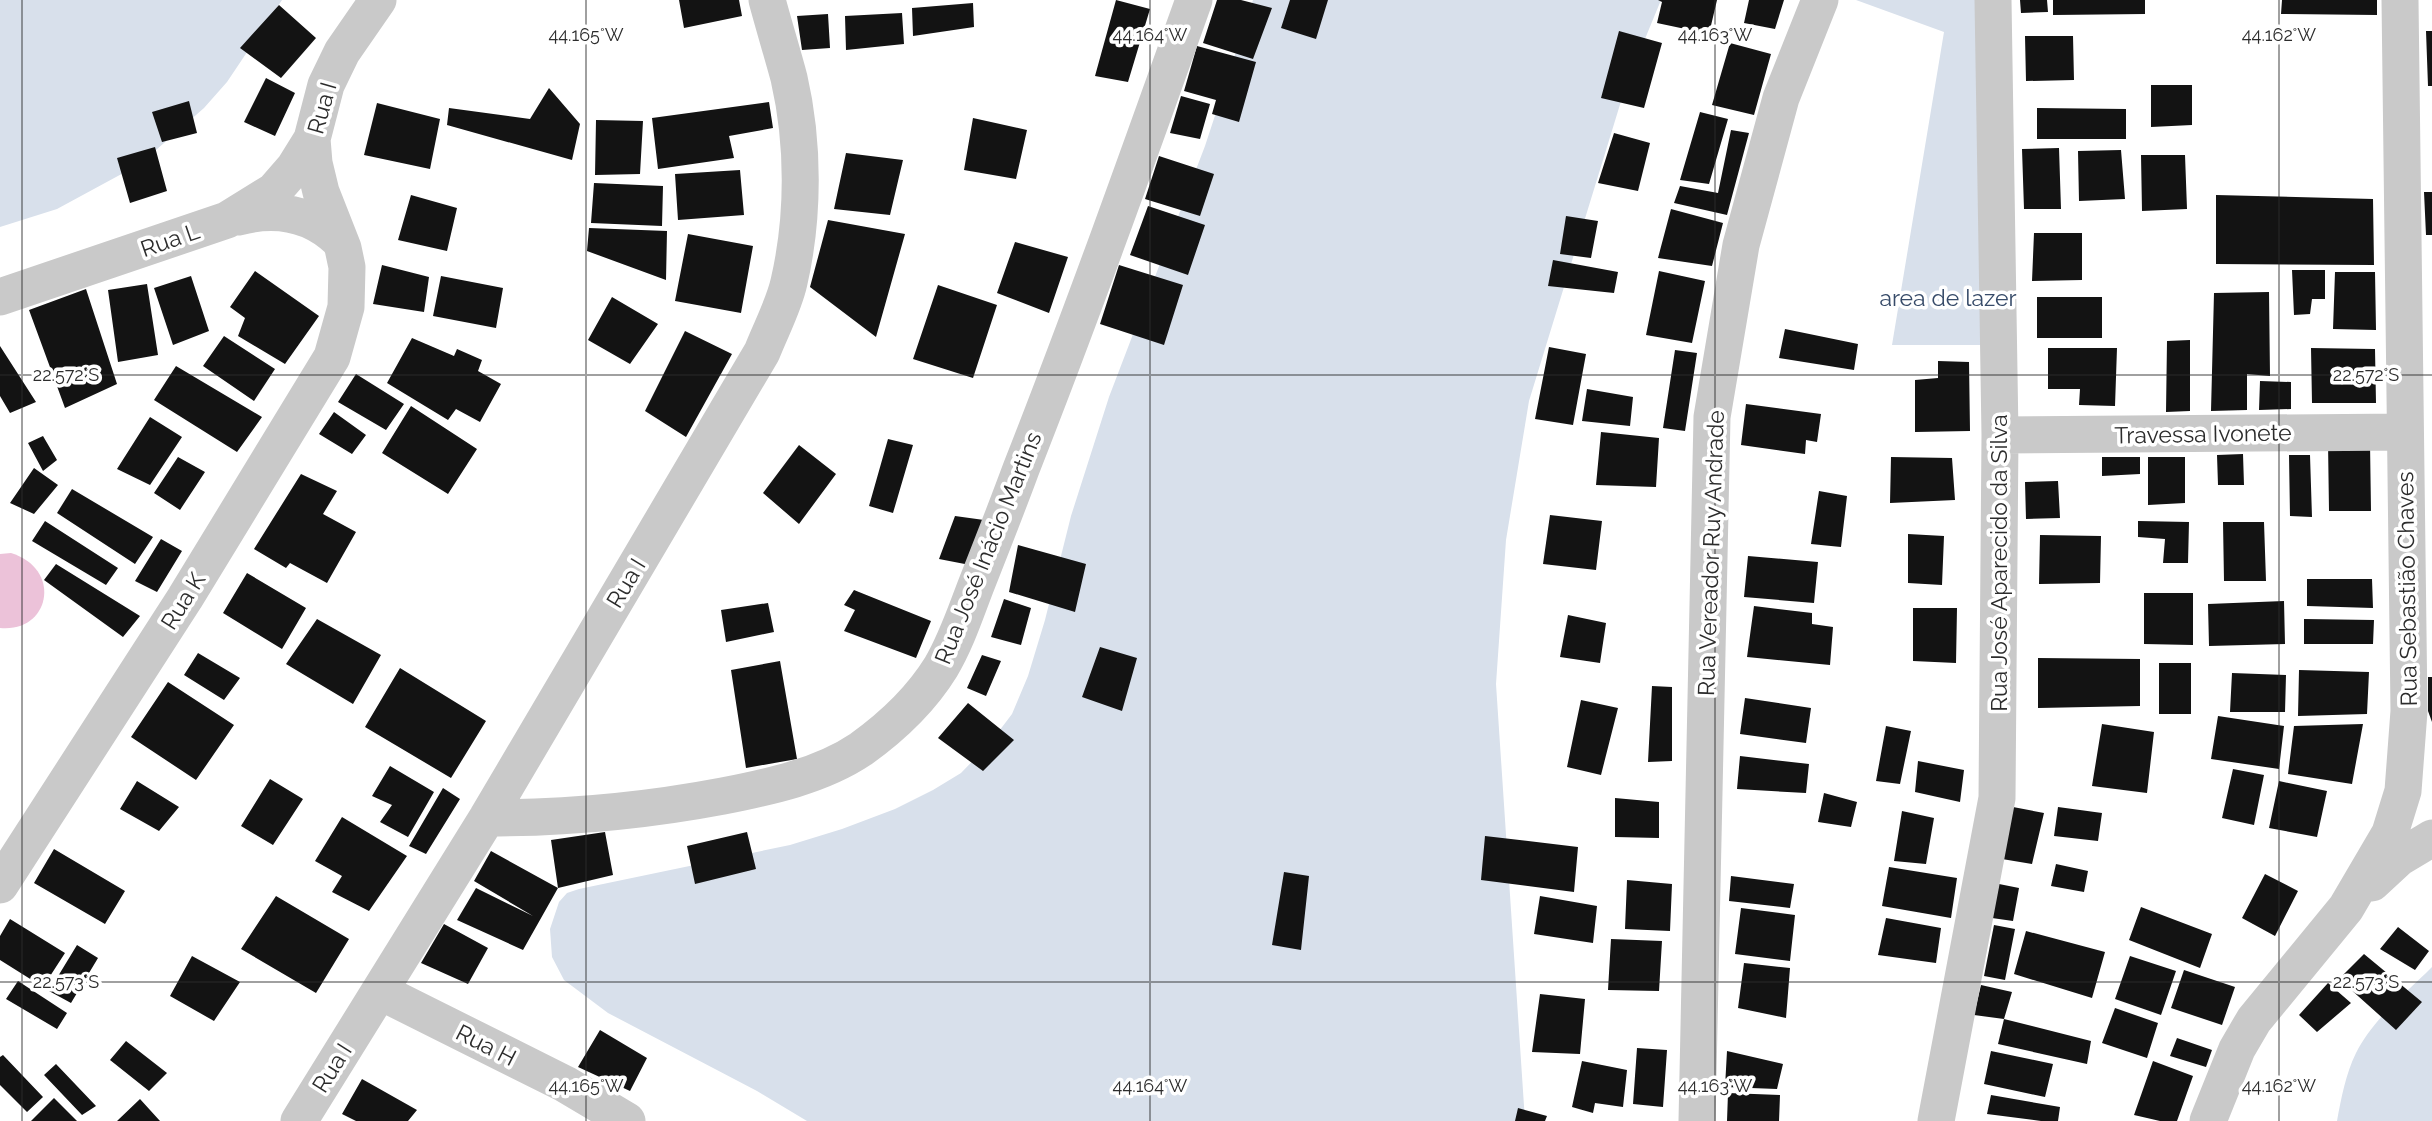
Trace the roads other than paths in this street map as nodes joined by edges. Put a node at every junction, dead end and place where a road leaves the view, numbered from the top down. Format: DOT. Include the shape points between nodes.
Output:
graph roads {
  1 [pos="377,0"];
  2 [pos="767,0"];
  3 [pos="1194,0"];
  4 [pos="1820,0"];
  5 [pos="1993,0"];
  6 [pos="2400,0"];
  7 [pos="312,139"];
  8 [pos="227,220"];
  9 [pos="340,240"];
  10 [pos="0,297"];
  11 [pos="346,307"];
  12 [pos="2406,432"];
  13 [pos="2000,435"];
  14 [pos="2409,711"];
  15 [pos="2432,752"];
  16 [pos="487,818"];
  17 [pos="2432,838"];
  18 [pos="0,886"];
  19 [pos="2346,908"];
  20 [pos="381,992"];
  21 [pos="299,1121"];
  22 [pos="627,1121"];
  23 [pos="1696,1121"];
  24 [pos="1936,1121"];
  25 [pos="2208,1121"];
  1 -- 7 [label="street, Rua I" via="326,85"];
  2 -- 16 [label="street, Rua I" via="789,80 797,137 798,228 789,284 762,352"];
  3 -- 16 [label="street, Rua José Inácio Martins" via="1079,322 955,641 915,702 857,751 789,780 621,813"];
  4 -- 23 [label="street, Rua Vereador Ruy Andrade" via="1781,98 1741,245 1713,416"];
  5 -- 13 [label="street, Rua José Aparecido da Silva"];
  6 -- 12 [label="street, Rua Sebastião Chaves"];
  7 -- 8 [label="street, Rua L" via="274,191"];
  7 -- 9 [label="street, Rua I" via="321,192"];
  8 -- 9 [label="street" via="253,213 289,213 318,223"];
  8 -- 10 [label="street, Rua L"];
  9 -- 11 [label="street, Rua I" via="347,267"];
  11 -- 18 [label="street, Rua K" via="332,357 185,598"];
  12 -- 13 [label="street, Travessa Ivonete"];
  12 -- 14 [label="street, Rua Sebastião Chaves"];
  13 -- 24 [label="street, Rua José Aparecido da Silva" via="1997,798"];
  14 -- 15 [label="street" via="2419,736"];
  14 -- 19 [label="street, Rua Sebastião Chaves" via="2403,791 2396,818"];
  16 -- 20 [label="street, Rua I"];
  17 -- 19 [label="street" via="2399,858"];
  19 -- 25 [label="street, Rua Sebastião Chaves" via="2254,1020"];
  20 -- 21 [label="street, Rua I"];
  20 -- 22 [label="street, Rua H" via="565,1084"];
}
